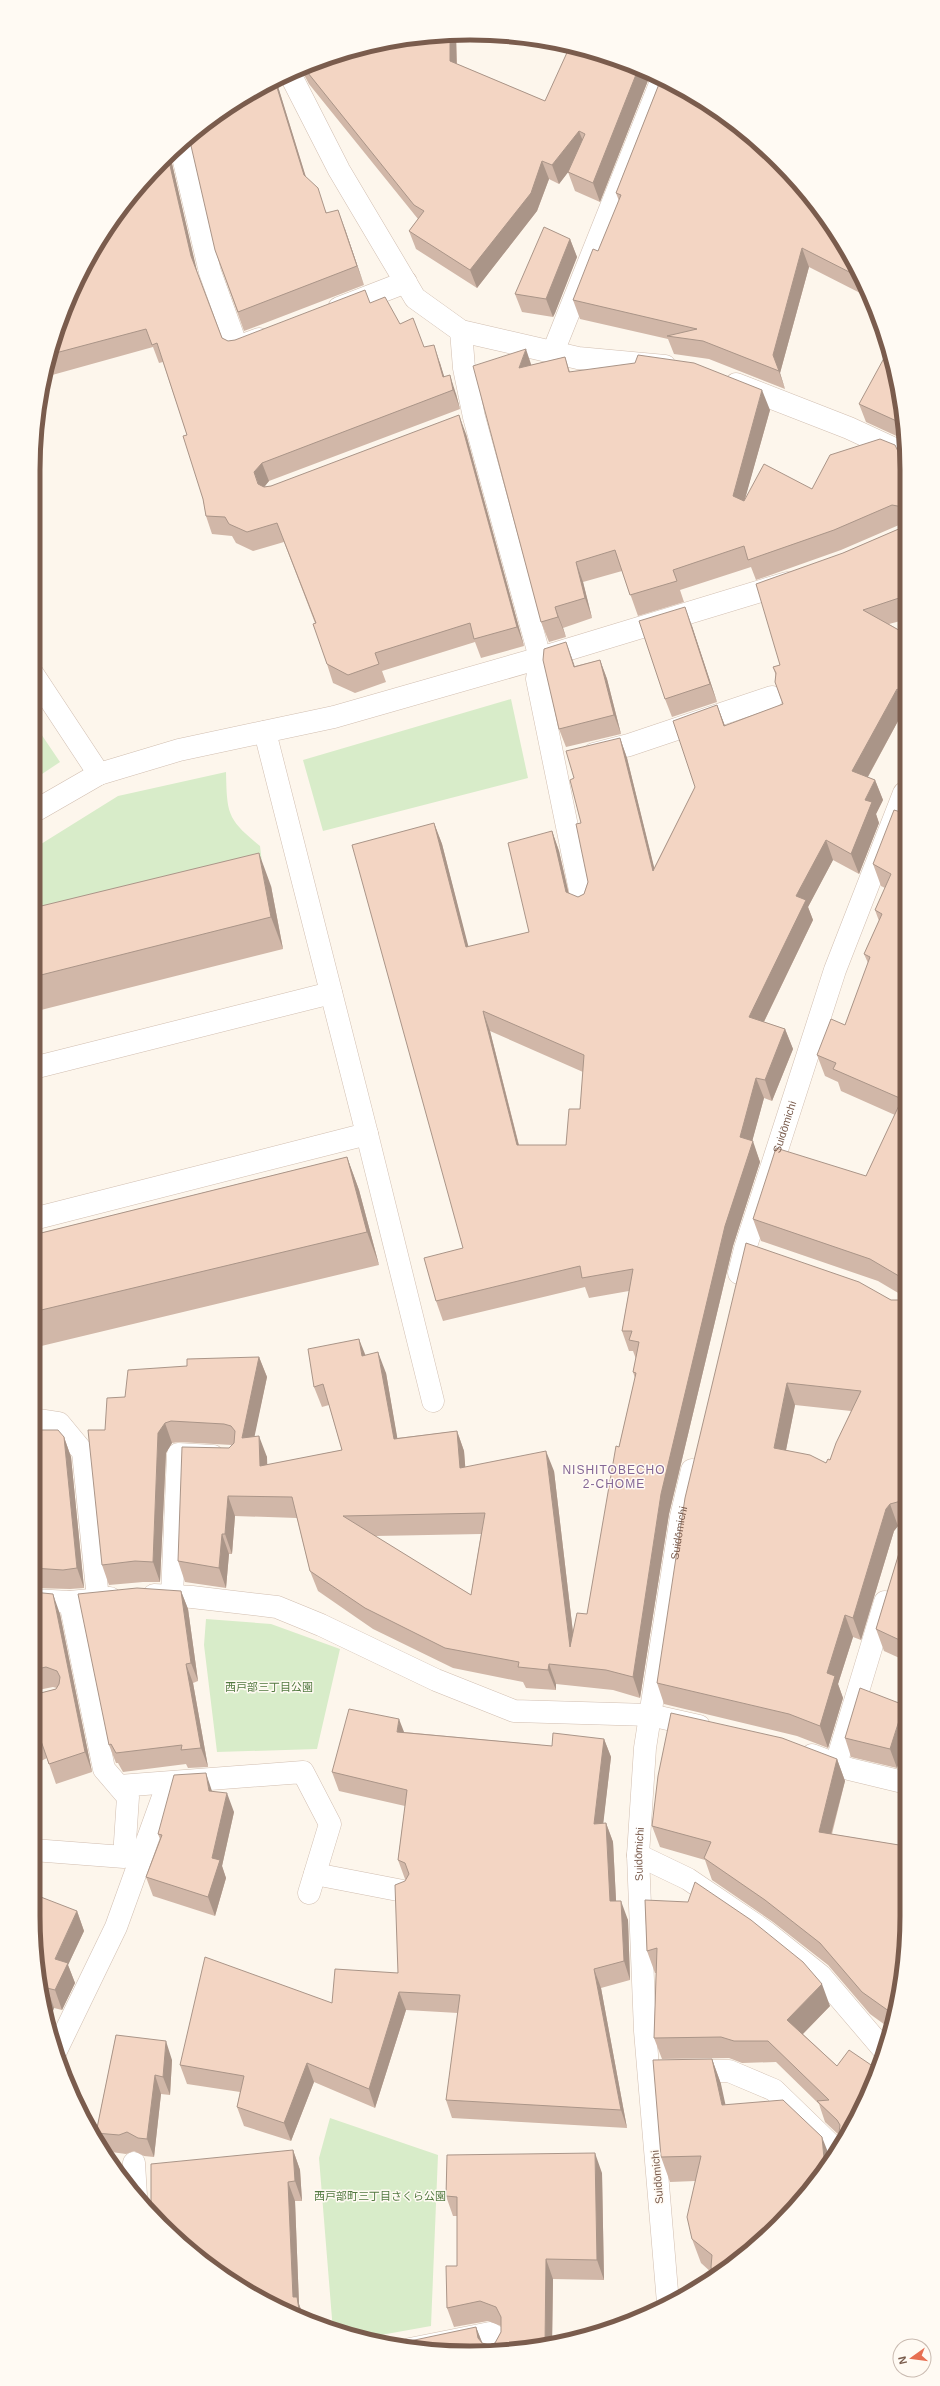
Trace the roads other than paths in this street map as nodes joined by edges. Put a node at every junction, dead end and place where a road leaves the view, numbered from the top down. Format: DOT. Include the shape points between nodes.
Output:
graph roads {
  1 [pos="292,79"];
  2 [pos="660,84"];
  3 [pos="182,151"];
  4 [pos="406,282"];
  5 [pos="318,316"];
  6 [pos="281,330"];
  7 [pos="461,331"];
  8 [pos="553,352"];
  9 [pos="682,368"];
  10 [pos="719,377"];
  11 [pos="474,417"];
  12 [pos="452,426"];
  13 [pos="899,451"];
  14 [pos="808,575"];
  15 [pos="540,658"];
  16 [pos="40,685"];
  17 [pos="772,697"];
  18 [pos="265,732"];
  19 [pos="554,763"];
  20 [pos="99,774"];
  21 [pos="900,803"];
  22 [pos="40,808"];
  23 [pos="583,905"];
  24 [pos="331,993"];
  25 [pos="40,1066"];
  26 [pos="367,1134"];
  27 [pos="40,1217"];
  28 [pos="745,1249"];
  29 [pos="768,1256"];
  30 [pos="734,1294"];
  31 [pos="433,1401"];
  32 [pos="40,1420"];
  33 [pos="697,1448"];
  34 [pos="231,1457"];
  35 [pos="892,1581"];
  36 [pos="172,1596"];
  37 [pos="98,1599"];
  38 [pos="40,1600"];
  39 [pos="70,1602"];
  40 [pos="650,1715"];
  41 [pos="718,1731"];
  42 [pos="794,1748"];
  43 [pos="836,1764"];
  44 [pos="900,1781"];
  45 [pos="168,1783"];
  46 [pos="119,1786"];
  47 [pos="40,1851"];
  48 [pos="638,1855"];
  49 [pos="403,1891"];
  50 [pos="60,2043"];
  51 [pos="880,2045"];
  52 [pos="648,2072"];
  53 [pos="833,2147"];
  54 [pos="134,2163"];
  55 [pos="135,2186"];
  56 [pos="668,2298"];
  57 [pos="433,2344"];
  58 [pos="496,2345"];
  1 -- 4 [label="street" via="339,170"];
  2 -- 8 [label="street"];
  3 -- 6 [label="street" via="210,272 237,347"];
  4 -- 5 [label="street"];
  4 -- 7 [label="street" via="415,298"];
  7 -- 8 [label="street"];
  7 -- 11 [label="street" via="464,368"];
  8 -- 9 [label="street" via="578,358"];
  10 -- 13 [label="street" via="849,428"];
  11 -- 12 [label="street"];
  11 -- 15 [label="street"];
  14 -- 15 [label="street" via="757,593"];
  15 -- 18 [label="street" via="334,717"];
  15 -- 19 [label="street" via="537,679"];
  16 -- 20 [label="street"];
  17 -- 19 [label="street" via="629,745"];
  18 -- 20 [label="street" via="179,750"];
  18 -- 24 [label="street"];
  19 -- 23 [label="street"];
  20 -- 22 [label="street"];
  21 -- 28 [label="street, Suidōmichi" via="835,970"];
  24 -- 25 [label="street"];
  24 -- 26 [label="street"];
  26 -- 27 [label="street"];
  26 -- 31 [label="street"];
  28 -- 29 [label="street"];
  28 -- 30 [label="street, Suidōmichi"];
  32 -- 37 [label="street" via="59,1423 83,1452"];
  33 -- 40 [label="street, Suidōmichi" via="681,1517"];
  34 -- 36 [label="street" via="178,1454"];
  35 -- 43 [label="street"];
  36 -- 37 [label="street" via="132,1595"];
  36 -- 40 [label="street" via="277,1607 321,1625 436,1680 514,1711"];
  37 -- 39 [label="street"];
  38 -- 39 [label="street"];
  39 -- 46 [label="street" via="104,1768"];
  40 -- 41 [label="street"];
  40 -- 48 [label="street, Suidōmichi" via="645,1748"];
  42 -- 43 [label="street"];
  43 -- 44 [label="street"];
  45 -- 46 [label="street"];
  45 -- 49 [label="street" via="303,1772 330,1824 312,1884"];
  45 -- 50 [label="street" via="116,1927"];
  46 -- 47 [label="street" via="128,1797 124,1857"];
  48 -- 51 [label="street" via="688,1879 766,1932 814,1970"];
  48 -- 52 [label="street, Suidōmichi"];
  52 -- 53 [label="street" via="729,2071 774,2090"];
  52 -- 56 [label="street, Suidōmichi"];
  54 -- 55 [label="street"];
  57 -- 58 [label="street" via="490,2332 496,2337"];
}
